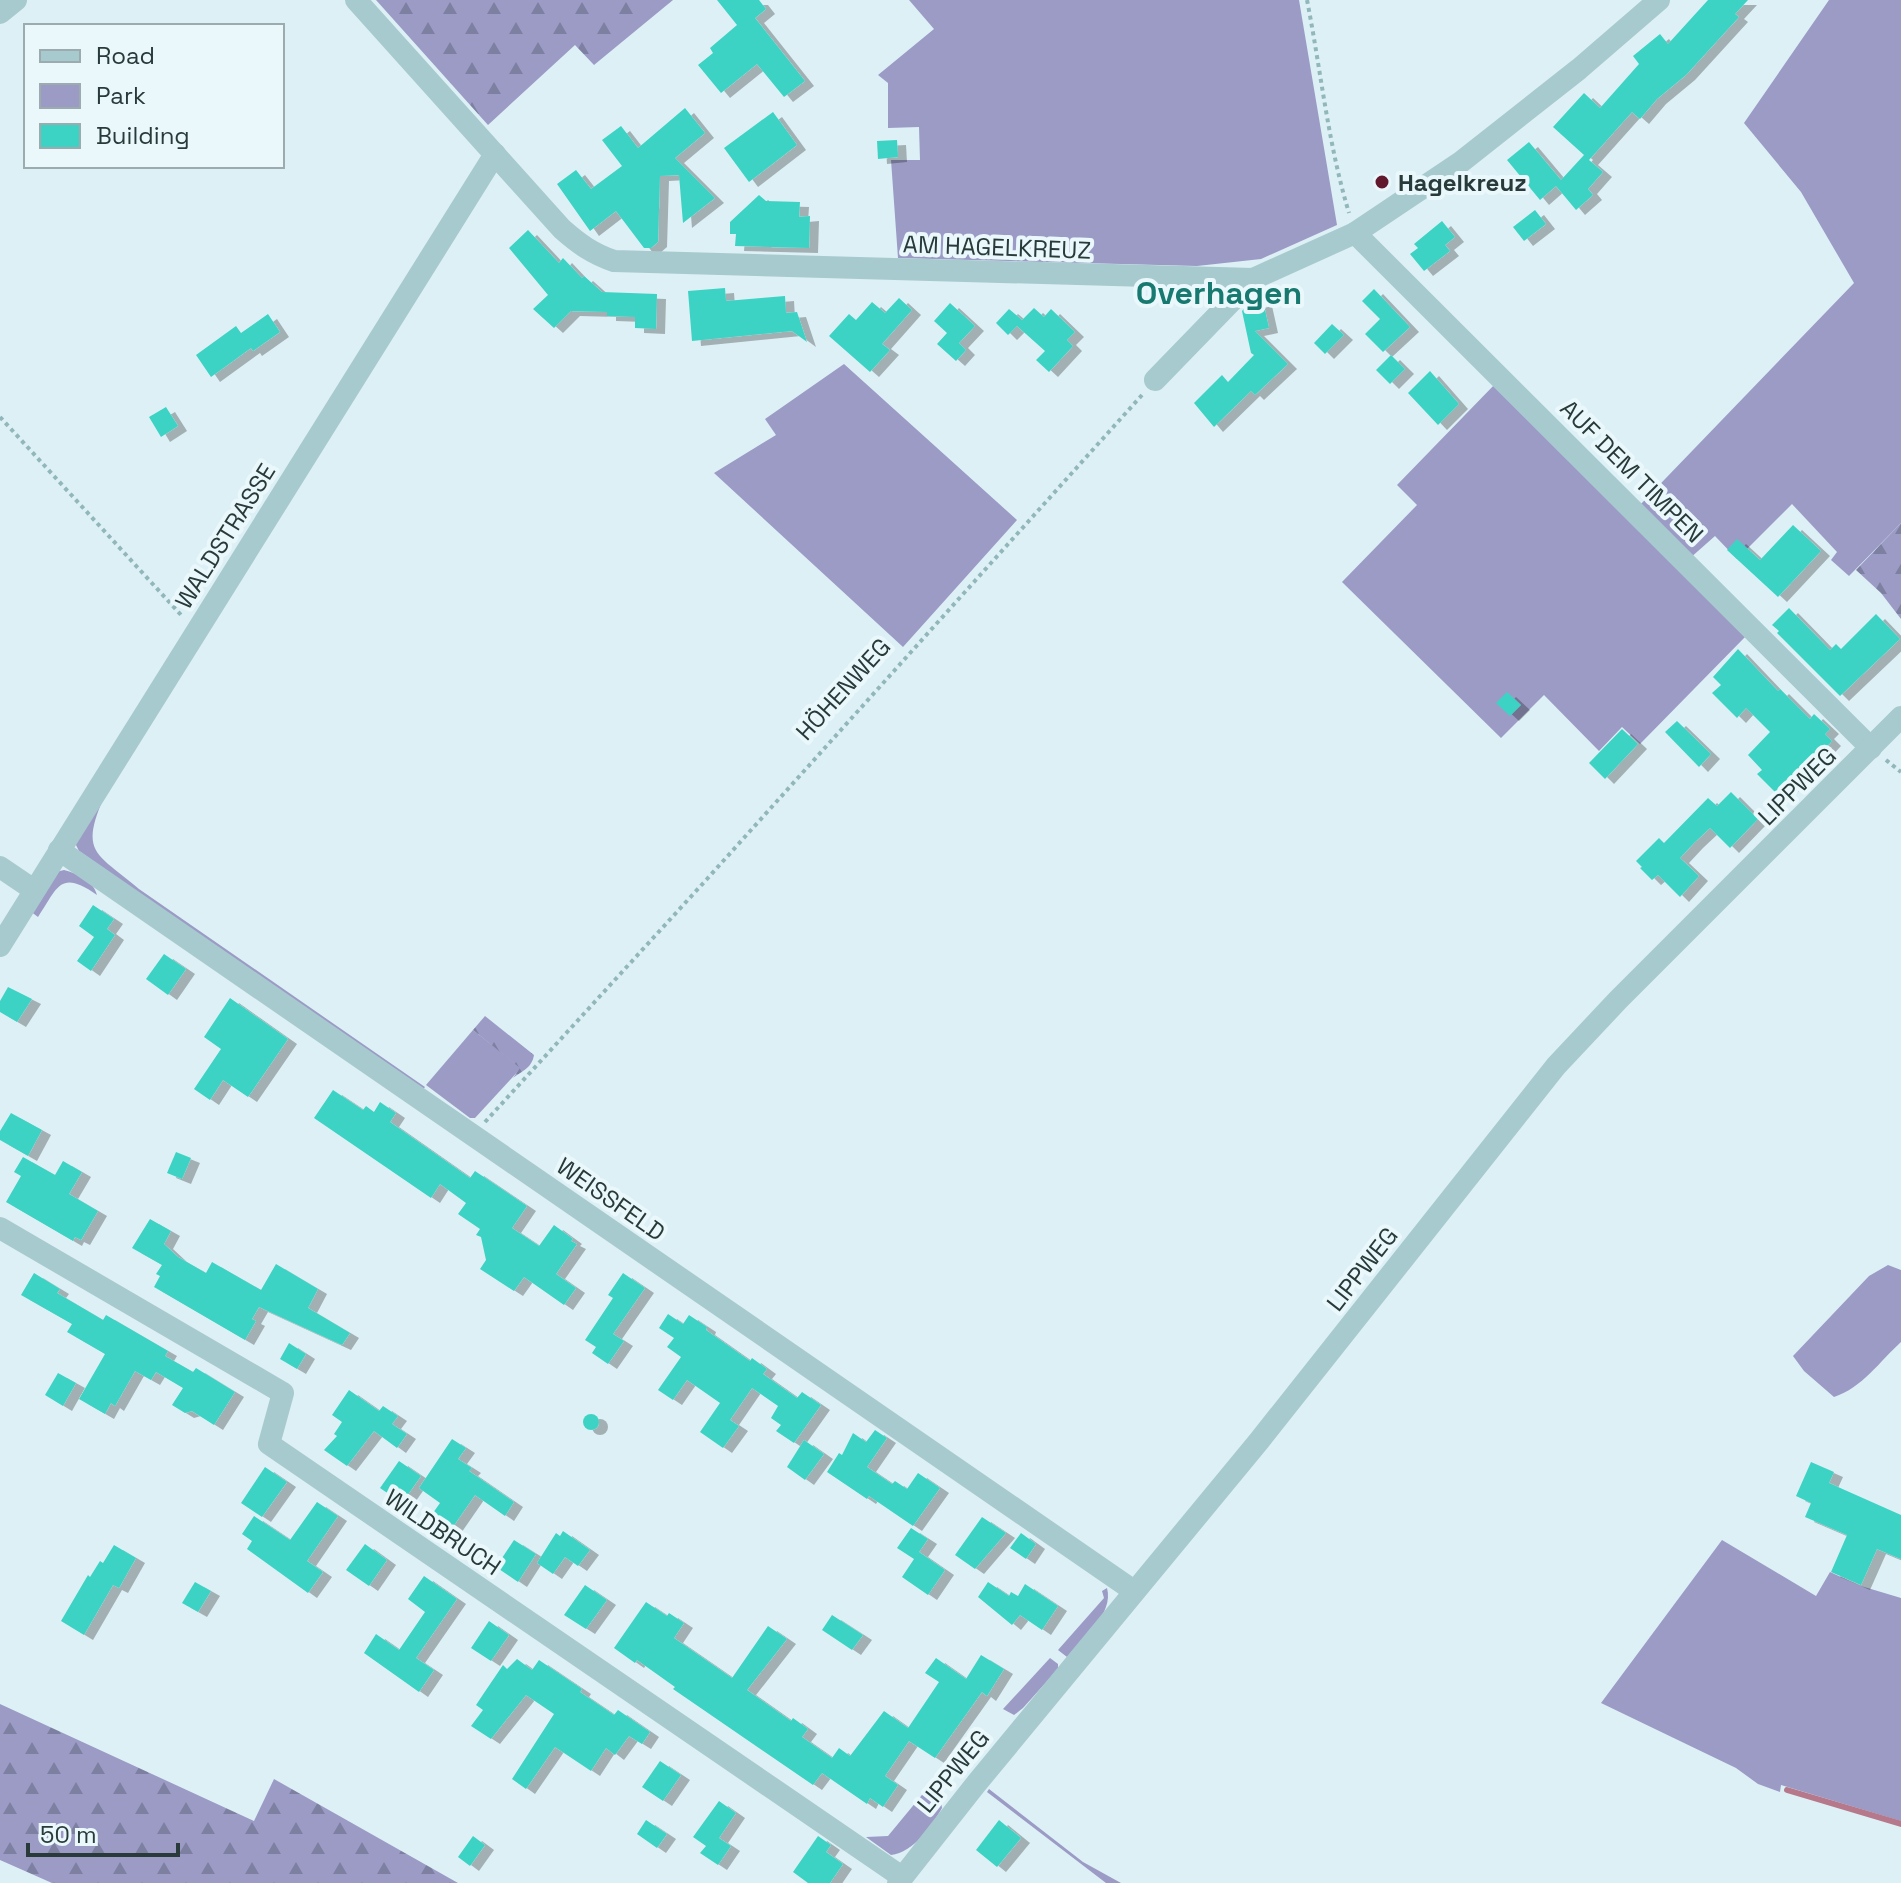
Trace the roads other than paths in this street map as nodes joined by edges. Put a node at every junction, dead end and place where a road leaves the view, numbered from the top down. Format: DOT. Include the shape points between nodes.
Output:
graph roads {
  1 [pos="16,0"];
  2 [pos="356,0"];
  3 [pos="1659,0"];
  4 [pos="0,13"];
  5 [pos="495,154"];
  6 [pos="1355,233"];
  7 [pos="1253,279"];
  8 [pos="1155,380"];
  9 [pos="1901,717"];
  10 [pos="1871,748"];
  11 [pos="59,850"];
  12 [pos="0,867"];
  13 [pos="34,890"];
  14 [pos="0,946"];
  15 [pos="0,1228"];
  16 [pos="1134,1591"];
  17 [pos="900,1880"];
  1 -- 4 [label="street"];
  2 -- 5 [label="street, AM HAGELKREUZ"];
  3 -- 6 [label="street, AM HAGELKREUZ" via="1461,162"];
  5 -- 7 [label="street, AM HAGELKREUZ" via="579,244 614,261"];
  5 -- 11 [label="street, WALDSTRASSE"];
  6 -- 7 [label="street, AM HAGELKREUZ"];
  6 -- 10 [label="street, AUF DEM TIMPEN"];
  7 -- 8 [label="street"];
  9 -- 10 [label="street, LIPPWEG"];
  10 -- 16 [label="street, LIPPWEG" via="1556,1066"];
  11 -- 13 [label="street, WALDSTRASSE"];
  11 -- 16 [label="street, WEISSFELD"];
  12 -- 13 [label="street"];
  13 -- 14 [label="street, WALDSTRASSE"];
  15 -- 17 [label="street, WILDBRUCH" via="283,1393 269,1444"];
  16 -- 17 [label="street, LIPPWEG"];
}
